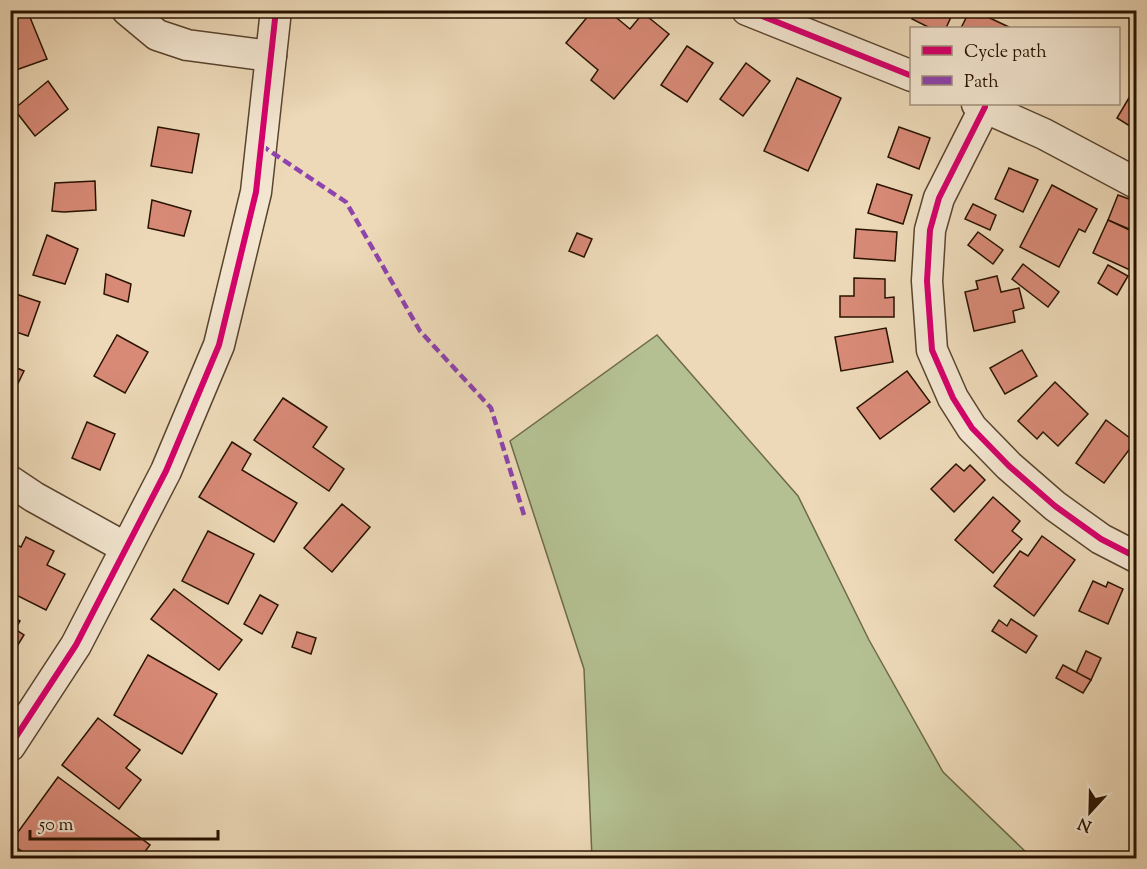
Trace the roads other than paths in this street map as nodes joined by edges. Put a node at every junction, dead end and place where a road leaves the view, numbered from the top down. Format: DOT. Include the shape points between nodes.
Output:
graph roads {
  1 [pos="127,10"];
  2 [pos="276,10"];
  3 [pos="747,10"];
  4 [pos="271,56"];
  5 [pos="910,75"];
  6 [pos="981,105"];
  7 [pos="1137,183"];
  8 [pos="10,481"];
  9 [pos="126,548"];
  10 [pos="1137,557"];
  11 [pos="10,746"];
  1 -- 4 [label="street" via="157,35 187,45"];
  2 -- 4 [label="street"];
  3 -- 5 [label="street"];
  4 -- 9 [label="street" via="256,192 219,345 166,471"];
  6 -- 7 [label="street"];
  6 -- 10 [label="street" via="939,198 930,230 927,281 932,350 953,399 972,429 1055,506 1101,539"];
  8 -- 9 [label="street"];
  9 -- 11 [label="street" via="76,645"];
}
